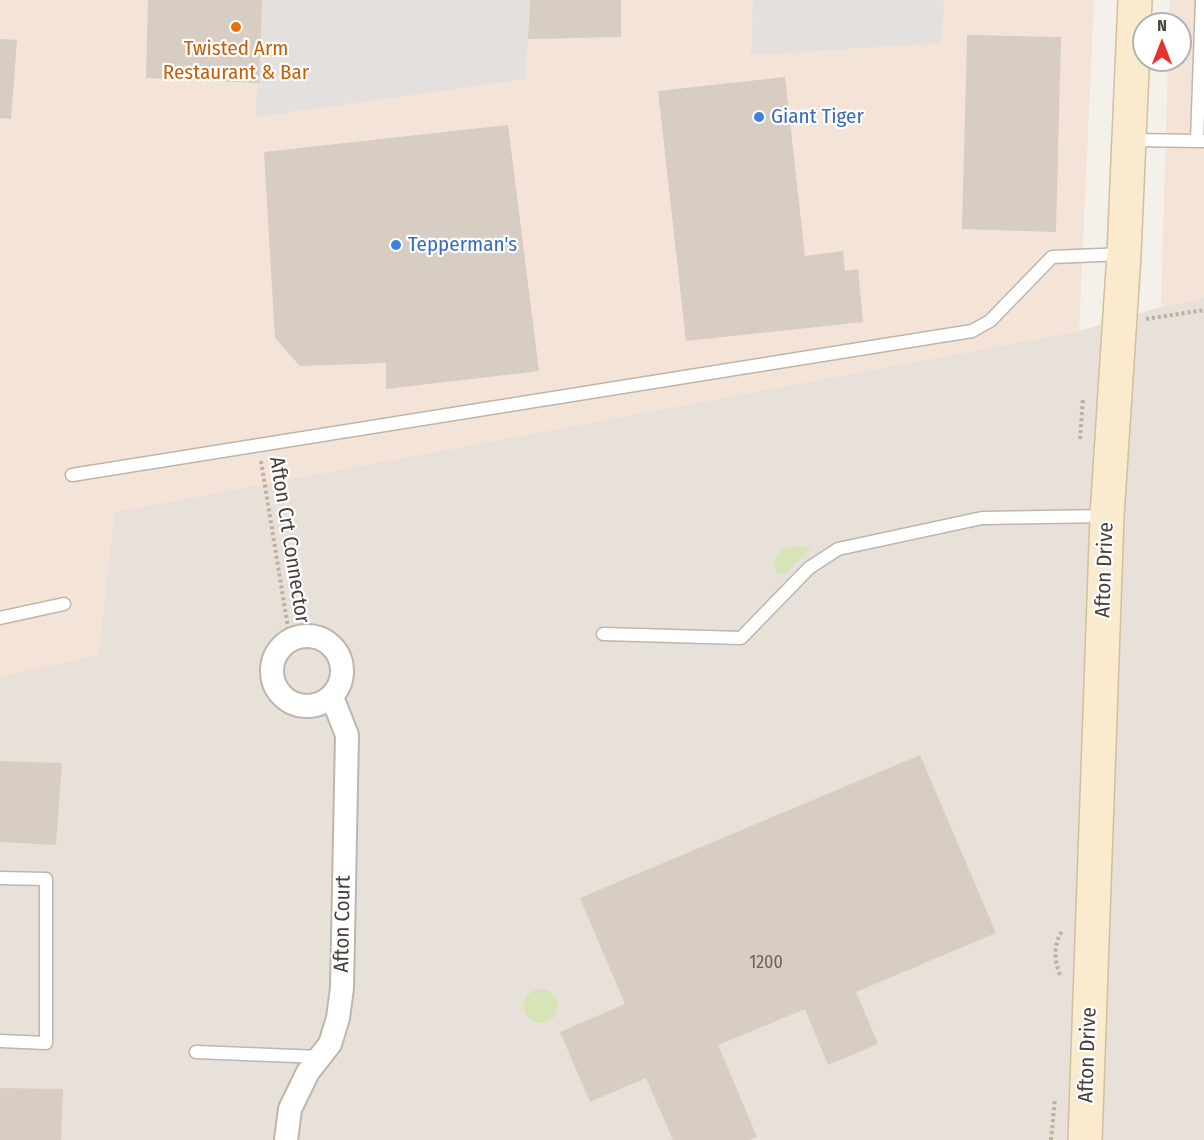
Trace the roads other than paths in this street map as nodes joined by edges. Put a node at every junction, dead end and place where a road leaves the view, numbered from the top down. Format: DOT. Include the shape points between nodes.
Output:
graph roads {
  1 [pos="1135,0"];
  2 [pos="1202,0"];
  3 [pos="1129,140"];
  4 [pos="1201,141"];
  5 [pos="1124,254"];
  6 [pos="72,475"];
  7 [pos="1107,516"];
  8 [pos="64,604"];
  9 [pos="0,618"];
  10 [pos="603,634"];
  11 [pos="332,697"];
  12 [pos="0,878"];
  13 [pos="0,1041"];
  14 [pos="196,1052"];
  15 [pos="322,1057"];
  16 [pos="286,1140"];
  17 [pos="1084,1140"];
  1 -- 3 [label="street, Afton Drive"];
  2 -- 4 [label="lane"];
  3 -- 4 [label="lane"];
  3 -- 5 [label="street, Afton Drive"];
  5 -- 6 [label="lane" via="1052,257 990,321 972,331"];
  5 -- 7 [label="street, Afton Drive"];
  7 -- 10 [label="lane" via="982,518 838,549 809,568 741,638"];
  7 -- 17 [label="street, Afton Drive"];
  8 -- 9 [label="lane"];
  11 -- 11 [label="street" via="322,703 298,706 279,692 272,669 278,653 290,640 312,636 332,646 342,666 342,677"];
  11 -- 15 [label="street, Afton Court" via="347,735 342,977 338,1018"];
  12 -- 13 [label="lane" via="46,879 46,1043"];
  14 -- 15 [label="lane"];
  15 -- 16 [label="street, Afton Court" via="308,1072 290,1109"];
}
